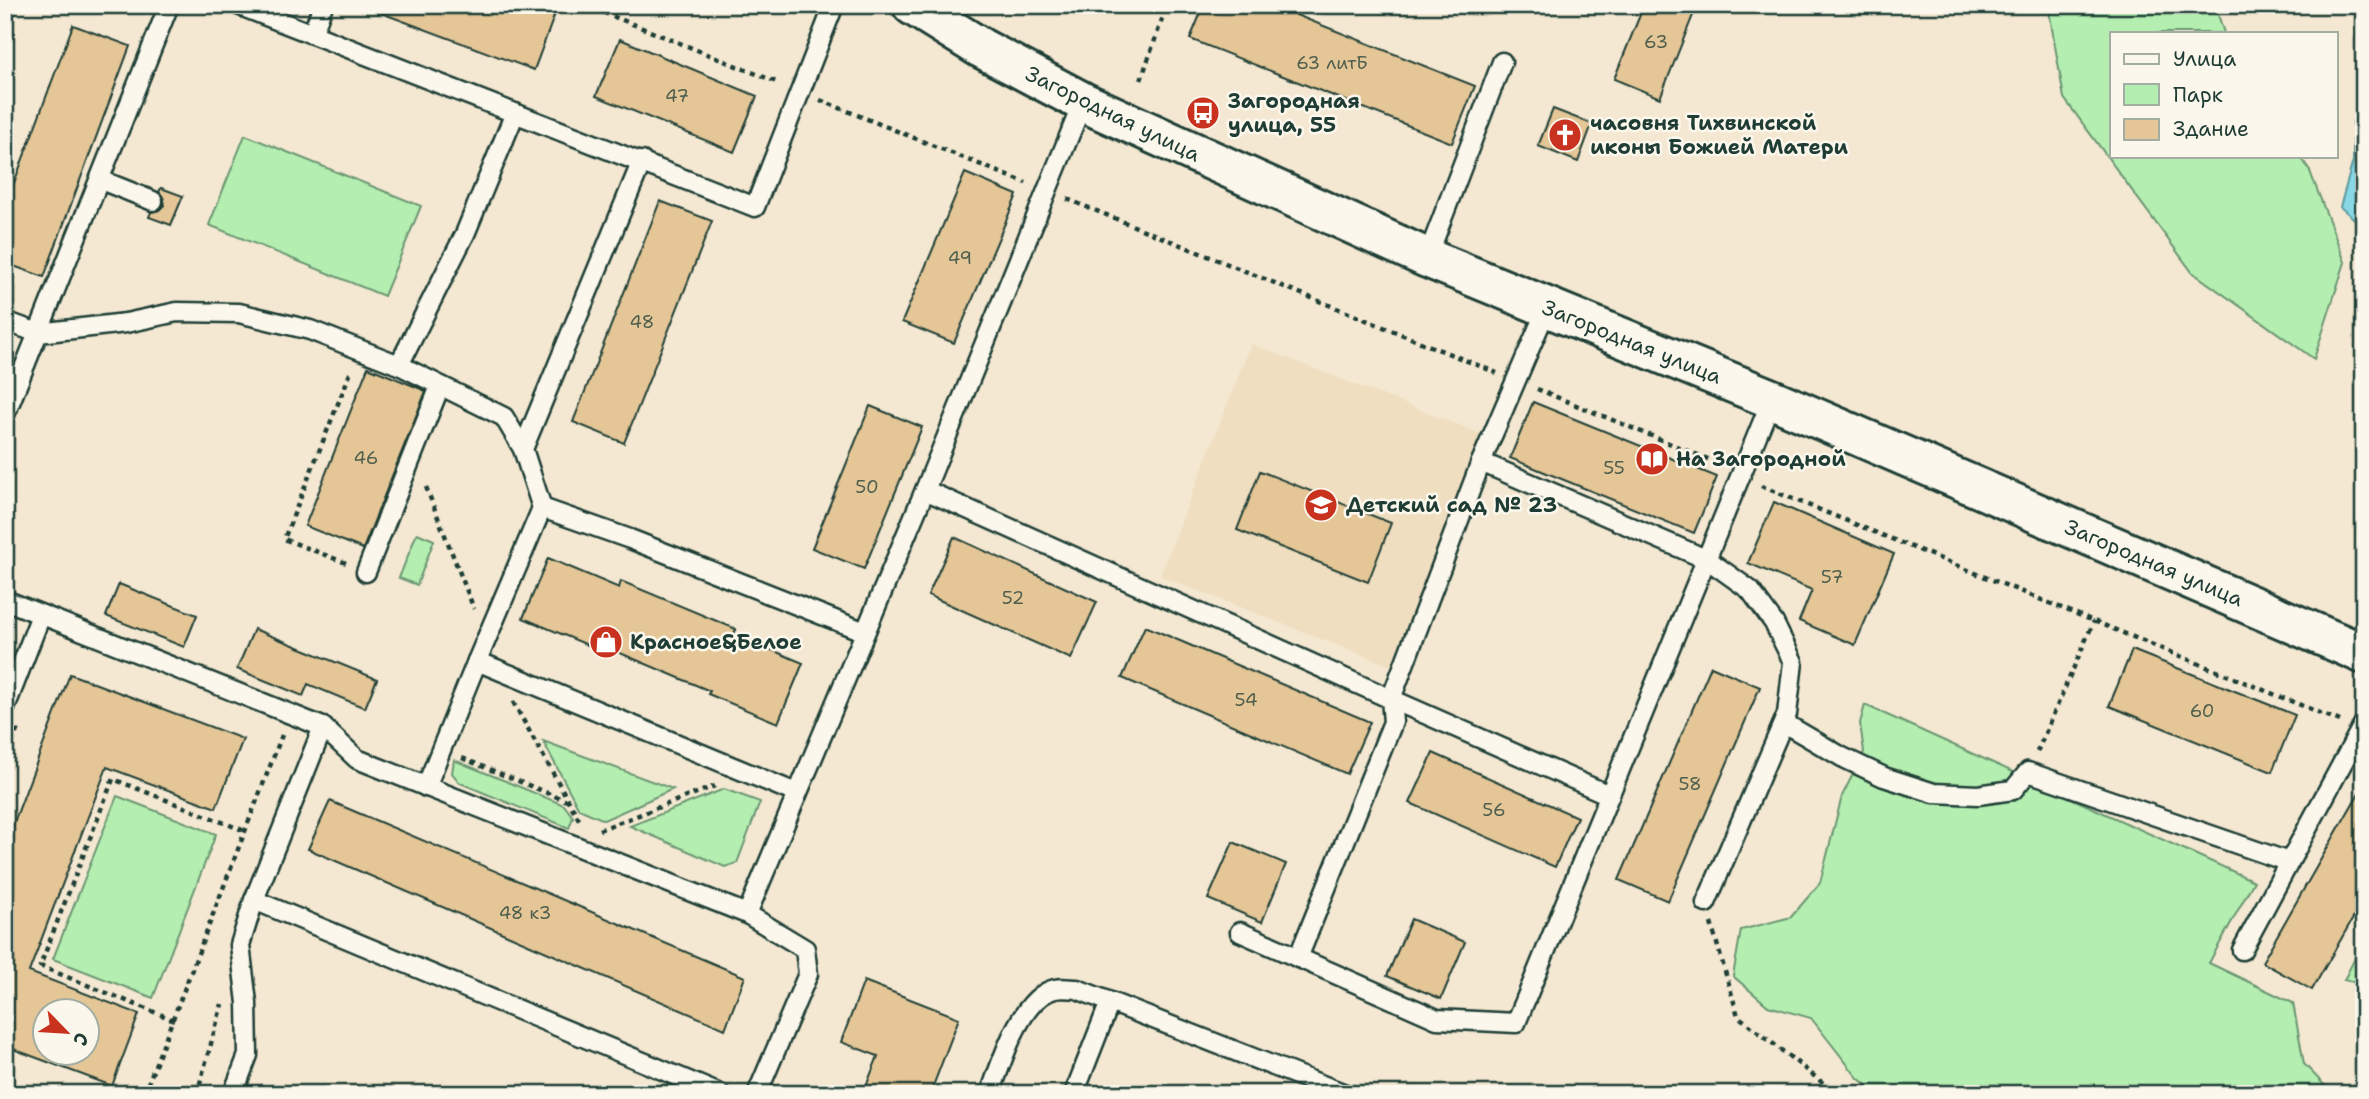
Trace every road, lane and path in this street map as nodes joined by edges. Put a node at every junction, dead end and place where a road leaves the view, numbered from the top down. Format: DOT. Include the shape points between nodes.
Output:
graph roads {
  1 [pos="169,5"];
  2 [pos="238,5"];
  3 [pos="323,5"];
  4 [pos="585,5"];
  5 [pos="834,5"];
  6 [pos="912,5"];
  7 [pos="1167,5"];
  8 [pos="313,32"];
  9 [pos="1502,62"];
  10 [pos="1141,80"];
  11 [pos="801,92"];
  12 [pos="1083,102"];
  13 [pos="515,113"];
  14 [pos="642,161"];
  15 [pos="101,180"];
  16 [pos="1046,191"];
  17 [pos="153,201"];
  18 [pos="1427,258"];
  19 [pos="1547,308"];
  20 [pos="5,321"];
  21 [pos="38,333"];
  22 [pos="359,350"];
  23 [pos="399,365"];
  24 [pos="1515,380"];
  25 [pos="440,386"];
  26 [pos="1772,399"];
  27 [pos="5,415"];
  28 [pos="523,449"];
  29 [pos="413,453"];
  30 [pos="1481,462"];
  31 [pos="1741,478"];
  32 [pos="925,490"];
  33 [pos="542,508"];
  34 [pos="1708,560"];
  35 [pos="366,572"];
  36 [pos="5,600"];
  37 [pos="41,615"];
  38 [pos="2094,621"];
  39 [pos="865,632"];
  40 [pos="486,640"];
  41 [pos="2364,654"];
  42 [pos="486,664"];
  43 [pos="1391,698"];
  44 [pos="5,708"];
  45 [pos="1784,723"];
  46 [pos="2362,726"];
  47 [pos="323,727"];
  48 [pos="284,731"];
  49 [pos="442,749"];
  50 [pos="2028,772"];
  51 [pos="749,773"];
  52 [pos="426,787"];
  53 [pos="796,793"];
  54 [pos="1609,795"];
  55 [pos="568,801"];
  56 [pos="245,831"];
  57 [pos="2289,862"];
  58 [pos="254,900"];
  59 [pos="1706,903"];
  60 [pos="747,914"];
  61 [pos="1240,932"];
  62 [pos="2242,950"];
  63 [pos="1298,958"];
  64 [pos="223,1002"];
  65 [pos="1110,1002"];
  66 [pos="174,1020"];
  67 [pos="5,1085"];
  68 [pos="28,1094"];
  69 [pos="144,1094"];
  70 [pos="197,1094"];
  71 [pos="233,1094"];
  72 [pos="720,1094"];
  73 [pos="757,1094"];
  74 [pos="990,1094"];
  75 [pos="1074,1094"];
  76 [pos="1345,1094"];
  77 [pos="1837,1094"];
  1 -- 15 [label="lane"];
  2 -- 8 [label="lane"];
  3 -- 8 [label="lane"];
  4 -- 11 [label="path"];
  5 -- 11 [label="lane"];
  6 -- 12 [label="main road, Загородная улица"];
  7 -- 10 [label="path"];
  8 -- 13 [label="lane"];
  9 -- 18 [label="lane"];
  11 -- 14 [label="lane" via="755,206"];
  11 -- 16 [label="path"];
  12 -- 16 [label="lane"];
  12 -- 18 [label="main road, Загородная улица"];
  13 -- 14 [label="lane"];
  13 -- 23 [label="lane" via="466,234"];
  14 -- 28 [label="lane"];
  15 -- 17 [label="lane"];
  15 -- 21 [label="lane"];
  16 -- 24 [label="path"];
  16 -- 32 [label="lane"];
  18 -- 19 [label="main road, Загородная улица"];
  19 -- 24 [label="lane"];
  19 -- 26 [label="main road, Загородная улица"];
  20 -- 21 [label="lane"];
  21 -- 22 [label="lane" via="177,312 239,313 310,330"];
  21 -- 27 [label="lane"];
  22 -- 23 [label="lane"];
  22 -- 35 [label="path" via="284,539"];
  23 -- 25 [label="lane"];
  24 -- 30 [label="lane"];
  24 -- 31 [label="path" via="1718,462"];
  25 -- 28 [label="lane" via="504,417"];
  25 -- 29 [label="lane"];
  26 -- 31 [label="lane"];
  26 -- 41 [label="main road, Загородная улица"];
  28 -- 33 [label="lane"];
  29 -- 35 [label="lane"];
  29 -- 40 [label="path"];
  30 -- 34 [label="lane"];
  30 -- 43 [label="lane"];
  31 -- 34 [label="lane"];
  31 -- 38 [label="path"];
  32 -- 39 [label="lane"];
  32 -- 43 [label="lane"];
  33 -- 39 [label="lane" via="630,538"];
  33 -- 40 [label="lane"];
  34 -- 45 [label="lane" via="1750,590 1774,623 1793,662"];
  34 -- 54 [label="lane"];
  36 -- 37 [label="lane"];
  37 -- 44 [label="lane"];
  37 -- 47 [label="lane"];
  38 -- 46 [label="path"];
  38 -- 50 [label="path"];
  39 -- 53 [label="lane"];
  40 -- 42 [label="lane"];
  42 -- 49 [label="lane"];
  42 -- 51 [label="lane"];
  42 -- 55 [label="path"];
  43 -- 54 [label="lane"];
  43 -- 63 [label="lane" via="1393,722"];
  45 -- 50 [label="lane" via="1884,777 1934,793 1978,795 2013,790"];
  45 -- 59 [label="lane"];
  46 -- 57 [label="lane"];
  47 -- 52 [label="lane" via="357,759"];
  47 -- 58 [label="lane"];
  48 -- 56 [label="path"];
  49 -- 52 [label="lane"];
  49 -- 55 [label="path"];
  50 -- 57 [label="lane"];
  51 -- 53 [label="lane"];
  51 -- 55 [label="path" via="587,835"];
  52 -- 60 [label="lane"];
  53 -- 60 [label="lane"];
  54 -- 63 [label="lane" via="1516,1023 1437,1019"];
  56 -- 66 [label="path"];
  56 -- 66 [label="path" via="113,779 40,966"];
  57 -- 62 [label="lane"];
  58 -- 71 [label="lane" via="240,945 248,1055"];
  58 -- 72 [label="lane"];
  59 -- 77 [label="path" via="1738,1016"];
  60 -- 73 [label="lane" via="805,949 808,974"];
  61 -- 63 [label="lane"];
  64 -- 70 [label="path"];
  65 -- 74 [label="lane" via="1077,989 1054,989 1035,1002 1016,1026"];
  65 -- 75 [label="lane"];
  65 -- 76 [label="lane"];
  66 -- 69 [label="path"];
  67 -- 68 [label="path"];
}
